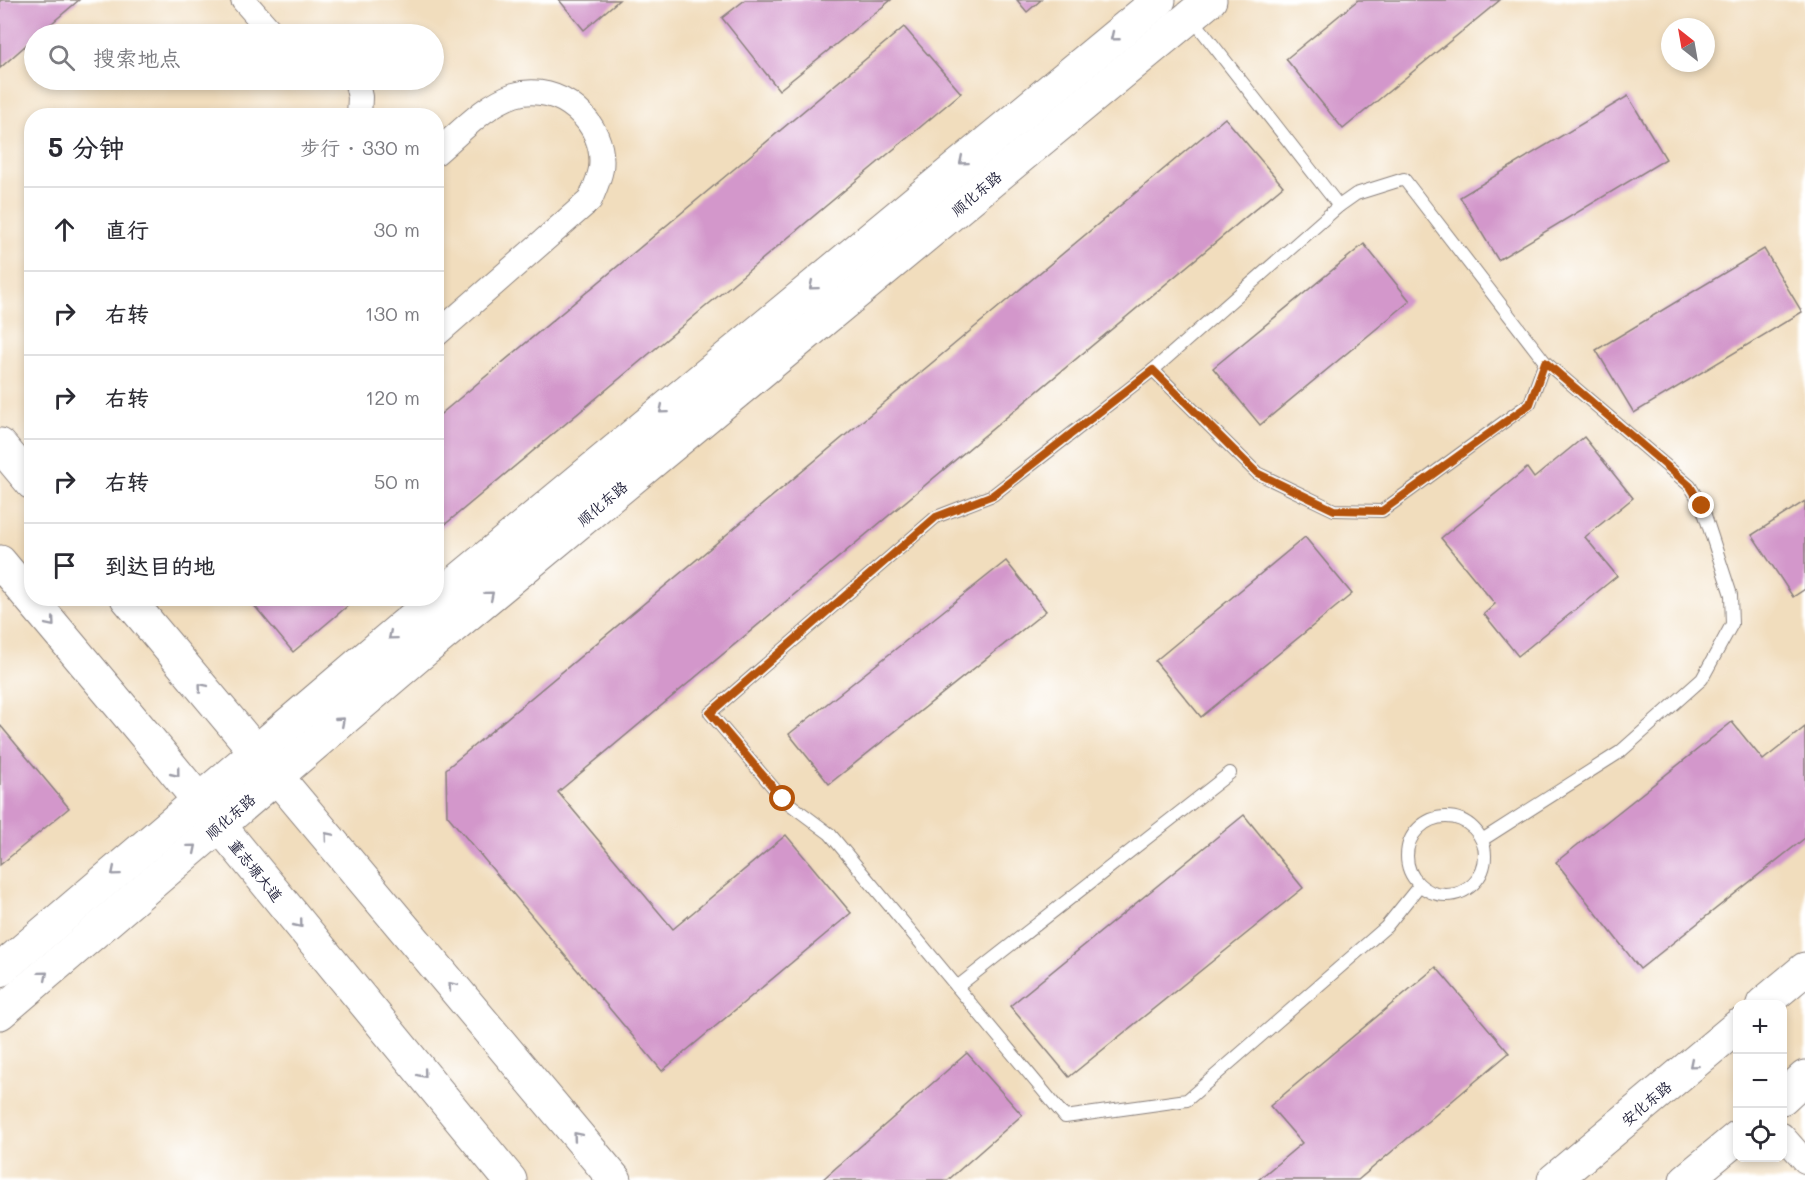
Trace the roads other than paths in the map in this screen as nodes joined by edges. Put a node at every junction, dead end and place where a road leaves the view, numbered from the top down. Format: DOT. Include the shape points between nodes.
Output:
graph roads {
  1 [pos="243,0"];
  2 [pos="1159,0"];
  3 [pos="1200,8"];
  4 [pos="264,24"];
  5 [pos="358,90"];
  6 [pos="359,108"];
  7 [pos="444,147"];
  8 [pos="1339,206"];
  9 [pos="444,328"];
  10 [pos="1545,362"];
  11 [pos="1153,370"];
  12 [pos="0,445"];
  13 [pos="24,474"];
  14 [pos="0,562"];
  15 [pos="24,591"];
  16 [pos="444,592"];
  17 [pos="37,606"];
  18 [pos="135,606"];
  19 [pos="427,606"];
  20 [pos="256,752"];
  21 [pos="1230,773"];
  22 [pos="277,776"];
  23 [pos="199,801"];
  24 [pos="219,826"];
  25 [pos="1482,840"];
  26 [pos="1419,886"];
  27 [pos="1805,969"];
  28 [pos="0,970"];
  29 [pos="957,987"];
  30 [pos="1769,1000"];
  31 [pos="0,1013"];
  32 [pos="1733,1029"];
  33 [pos="1805,1077"];
  34 [pos="1787,1093"];
  35 [pos="1733,1140"];
  36 [pos="1787,1141"];
  37 [pos="1805,1161"];
  38 [pos="510,1180"];
  39 [pos="615,1180"];
  40 [pos="1554,1180"];
  41 [pos="1686,1180"];
  1 -- 4 [label="street"];
  2 -- 16 [label="street, one-way"];
  3 -- 8 [label="lane"];
  22 -- 3 [label="street, 顺化东路, one-way"];
  5 -- 6 [label="street"];
  7 -- 9 [label="street" via="502,100 534,93 566,101 579,111 590,124 601,153 601,170 590,200"];
  8 -- 10 [label="lane" via="1356,194 1404,179"];
  8 -- 11 [label="lane"];
  10 -- 11 [label="lane" via="1530,404 1382,511 1334,510 1257,473"];
  10 -- 25 [label="lane" via="1690,486 1702,506 1731,596 1732,624 1702,678 1620,752"];
  11 -- 29 [label="lane" via="993,495 936,517 710,713 783,799 830,834"];
  12 -- 13 [label="street"];
  14 -- 15 [label="street, 董志塬大道, one-way"];
  17 -- 23 [label="street, 董志塬大道, one-way"];
  20 -- 18 [label="street, one-way"];
  19 -- 20 [label="street, one-way"];
  20 -- 22 [label="street"];
  20 -- 23 [label="street"];
  21 -- 29 [label="lane"];
  22 -- 24 [label="street, 顺化东路"];
  39 -- 22 [label="street, one-way"];
  23 -- 24 [label="street, 董志塬大道"];
  23 -- 28 [label="street, one-way"];
  31 -- 24 [label="street, 顺化东路, one-way"];
  24 -- 38 [label="street, 董志塬大道, one-way"];
  25 -- 26 [label="lane" via="1484,866 1469,888 1444,895"];
  25 -- 26 [label="lane" via="1470,825 1453,817 1429,820 1418,827 1408,844 1407,863"];
  26 -- 29 [label="lane" via="1386,927 1187,1100 1065,1117"];
  27 -- 30 [label="street"];
  32 -- 40 [label="street, 安化东路, one-way"];
  33 -- 34 [label="street"];
  35 -- 41 [label="street"];
  36 -- 37 [label="street"];
}
